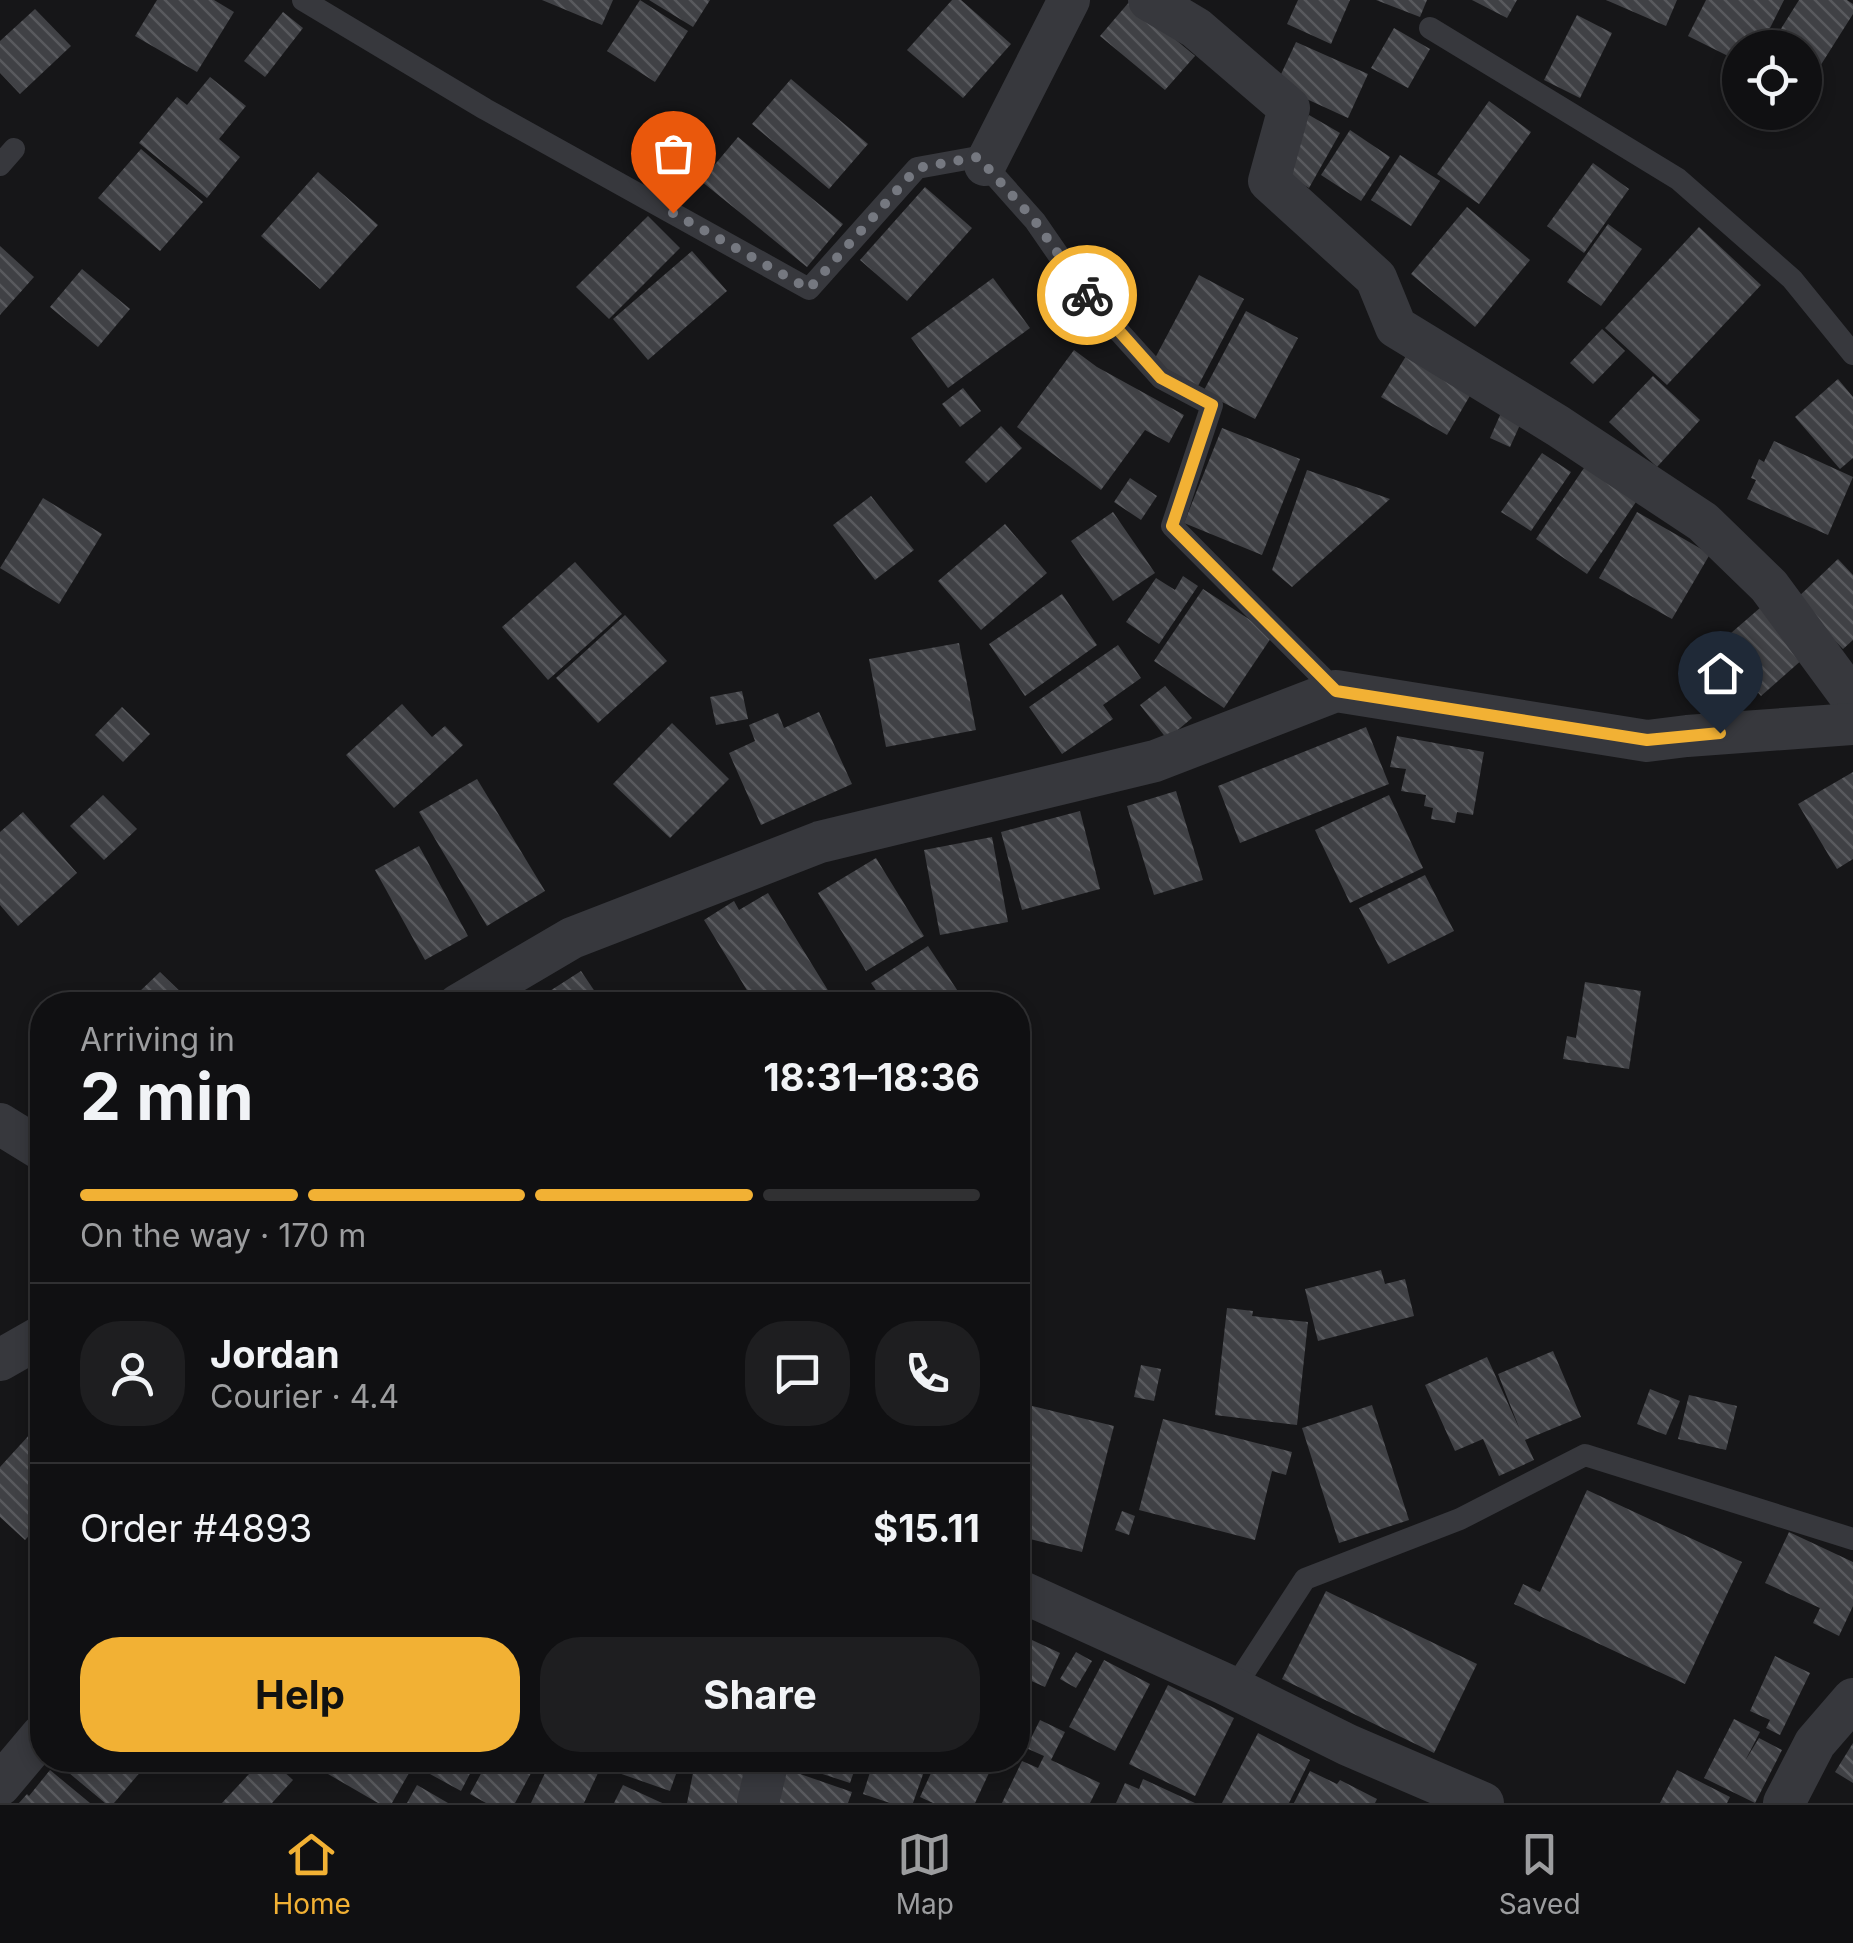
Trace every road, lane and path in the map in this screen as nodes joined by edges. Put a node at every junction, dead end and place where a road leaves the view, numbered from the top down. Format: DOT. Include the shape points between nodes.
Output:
graph roads {
  1 [pos="303,0"];
  2 [pos="1069,0"];
  3 [pos="1148,0"];
  4 [pos="1430,28"];
  5 [pos="985,165"];
  6 [pos="1853,354"];
  7 [pos="1336,691"];
  8 [pos="1853,700"];
  9 [pos="1853,724"];
  10 [pos="480,992"];
  11 [pos="0,1124"];
  12 [pos="30,1143"];
  13 [pos="30,1343"];
  14 [pos="0,1360"];
  15 [pos="1853,1539"];
  16 [pos="1030,1595"];
  17 [pos="1234,1688"];
  18 [pos="1853,1698"];
  19 [pos="30,1750"];
  20 [pos="765,1772"];
  21 [pos="0,1786"];
  22 [pos="758,1803"];
  23 [pos="1483,1803"];
  24 [pos="1784,1803"];
  1 -- 5 [label="lane" via="809,289 917,168 978,157"];
  2 -- 5 [label="street"];
  3 -- 8 [label="street" via="1196,28 1289,108 1269,181 1376,278 1396,327 1703,522 1769,586"];
  4 -- 6 [label="lane" via="1678,179 1792,278"];
  5 -- 7 [label="lane" via="1161,378 1212,405 1172,526"];
  7 -- 9 [label="street" via="1647,740"];
  7 -- 10 [label="street" via="1156,761 820,842 572,938"];
  11 -- 12 [label="street"];
  13 -- 14 [label="street"];
  15 -- 17 [label="lane" via="1585,1455 1460,1519 1305,1579"];
  16 -- 17 [label="street"];
  17 -- 23 [label="street"];
  18 -- 24 [label="street" via="1815,1742"];
  19 -- 21 [label="street"];
  20 -- 22 [label="street"];
}
